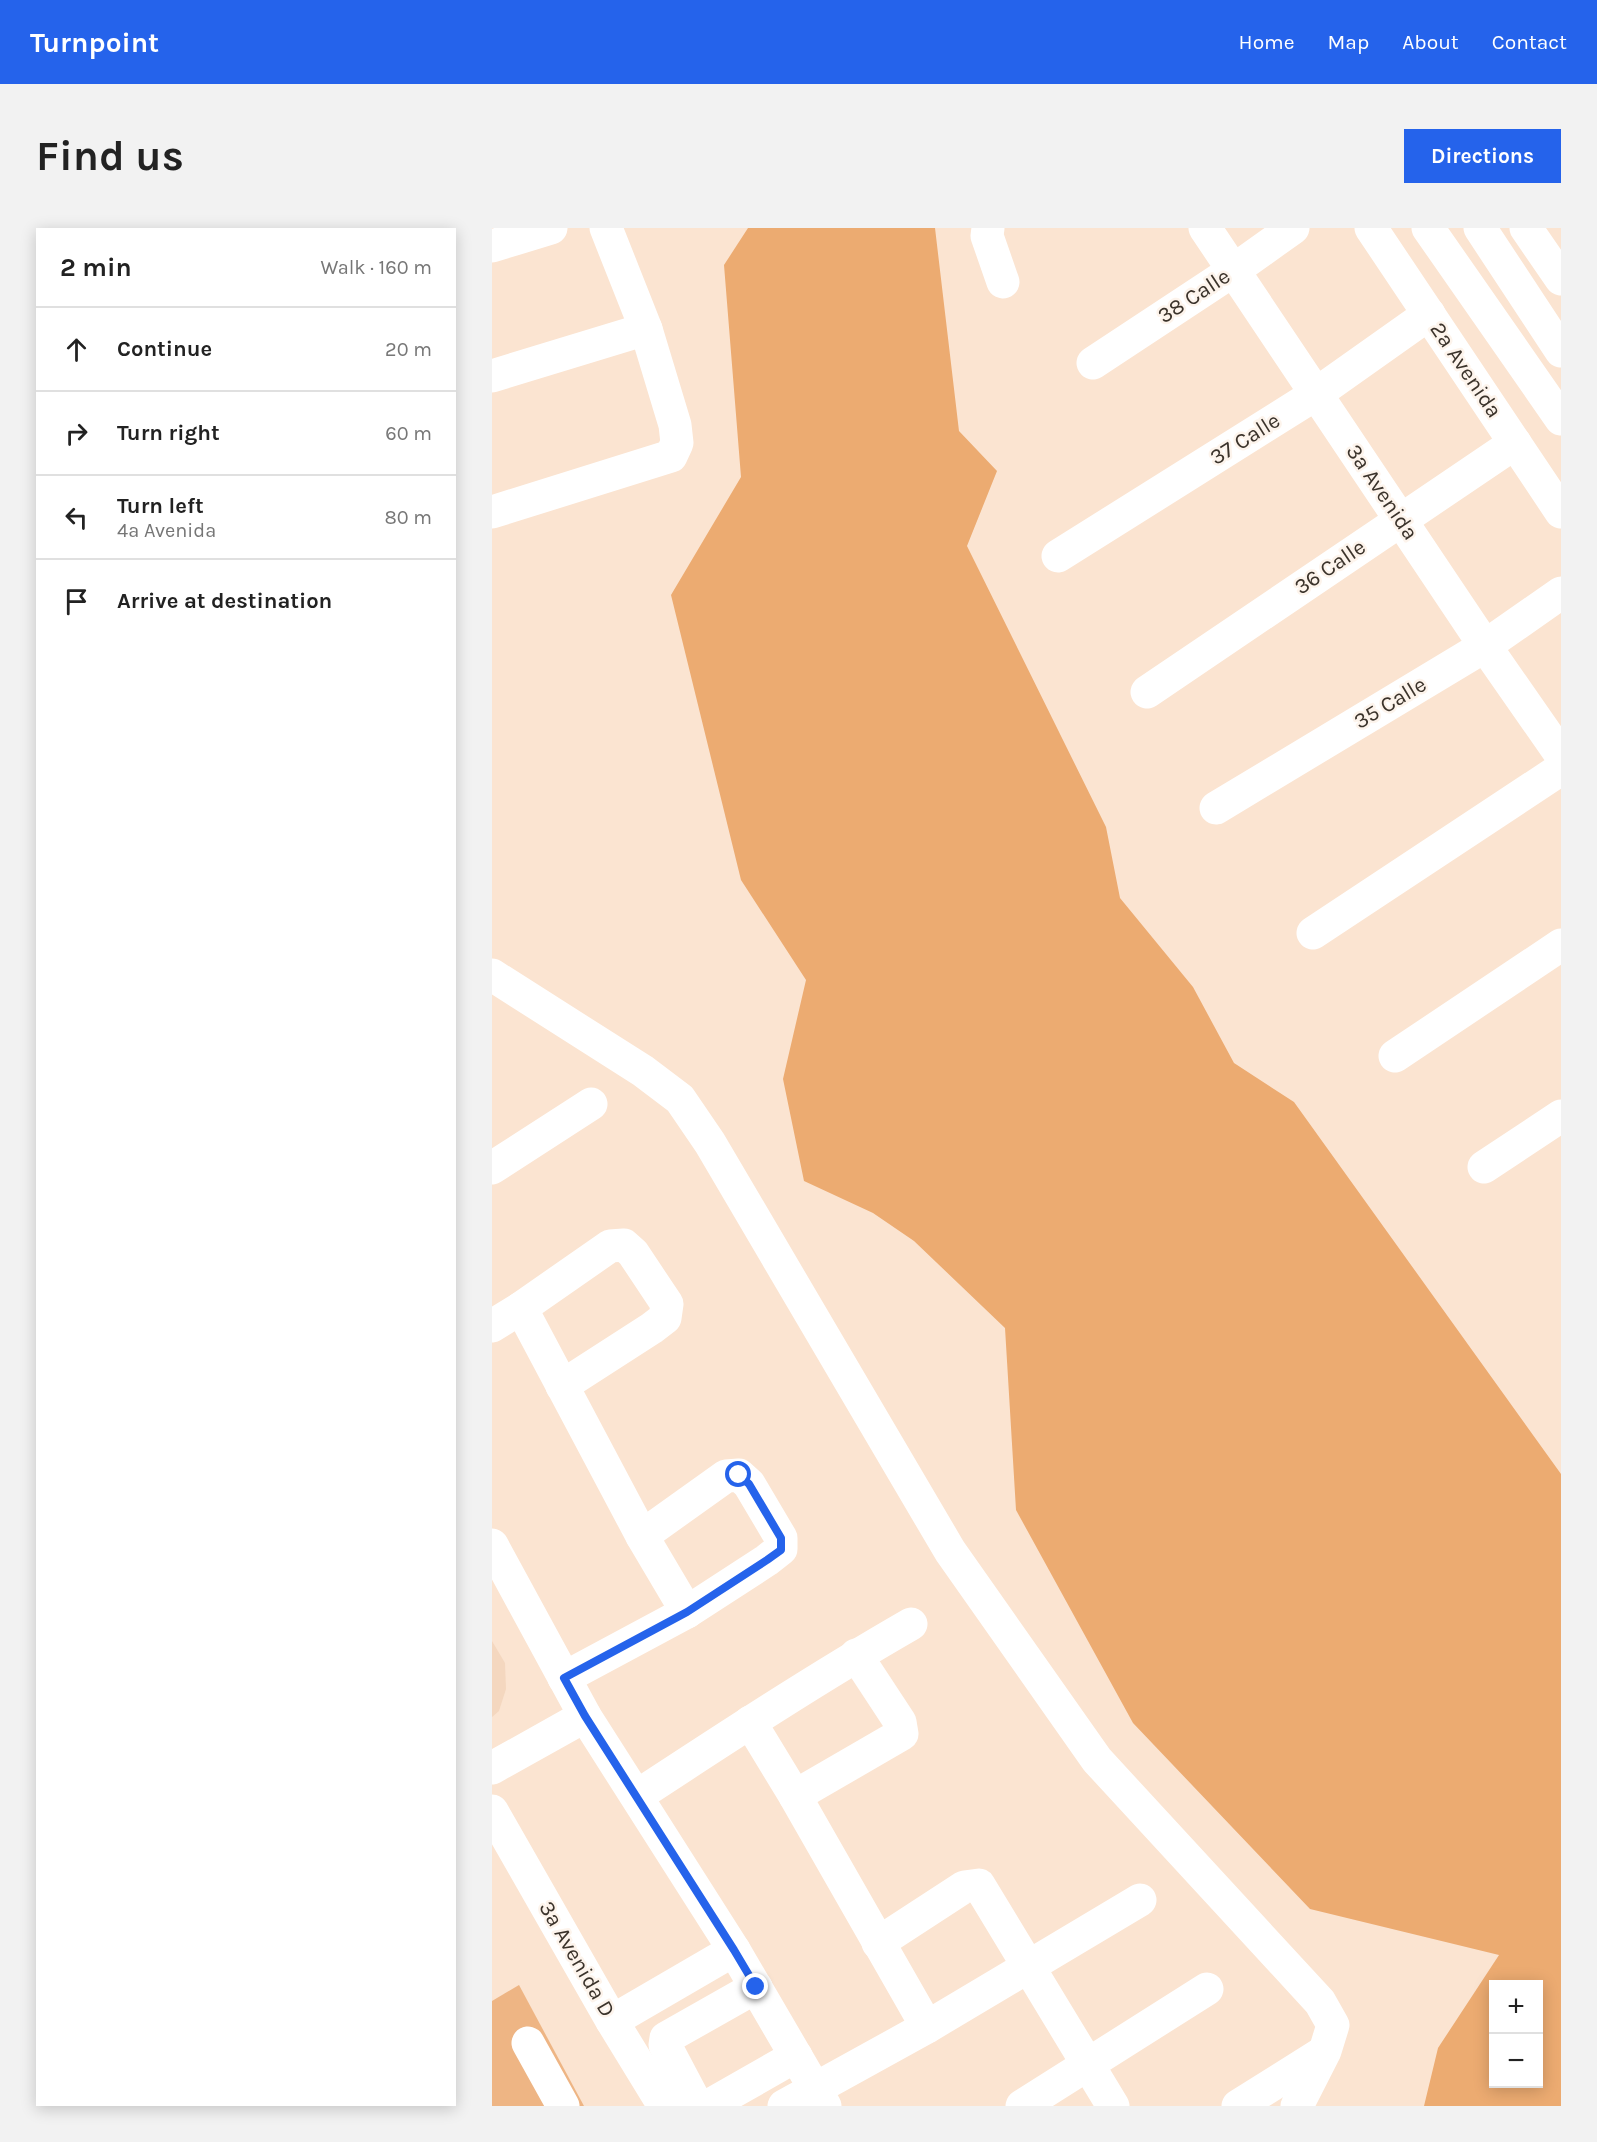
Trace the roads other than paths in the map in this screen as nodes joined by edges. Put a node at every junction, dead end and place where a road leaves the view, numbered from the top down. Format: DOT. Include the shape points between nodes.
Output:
graph roads {
  1 [pos="550,228"];
  2 [pos="606,228"];
  3 [pos="988,228"];
  4 [pos="1205,228"];
  5 [pos="1293,228"];
  6 [pos="1371,228"];
  7 [pos="1428,228"];
  8 [pos="1480,228"];
  9 [pos="1526,228"];
  10 [pos="492,246"];
  11 [pos="1234,270"];
  12 [pos="1561,279"];
  13 [pos="1002,282"];
  14 [pos="1428,314"];
  15 [pos="646,328"];
  16 [pos="1561,351"];
  17 [pos="1093,363"];
  18 [pos="492,376"];
  19 [pos="1316,394"];
  20 [pos="1561,419"];
  21 [pos="1515,443"];
  22 [pos="492,512"];
  23 [pos="1561,512"];
  24 [pos="1400,519"];
  25 [pos="1058,556"];
  26 [pos="1561,593"];
  27 [pos="1485,646"];
  28 [pos="1146,692"];
  29 [pos="1561,755"];
  30 [pos="1561,769"];
  31 [pos="1216,808"];
  32 [pos="1313,933"];
  33 [pos="1561,945"];
  34 [pos="492,975"];
  35 [pos="1395,1056"];
  36 [pos="591,1104"];
  37 [pos="1561,1116"];
  38 [pos="494,1164"];
  39 [pos="1484,1167"];
  40 [pos="521,1308"];
  41 [pos="492,1326"];
  42 [pos="562,1386"];
  43 [pos="642,1536"];
  44 [pos="492,1545"];
  45 [pos="687,1612"];
  46 [pos="911,1624"];
  47 [pos="856,1655"];
  48 [pos="564,1678"];
  49 [pos="585,1716"];
  50 [pos="750,1722"];
  51 [pos="492,1768"];
  52 [pos="795,1796"];
  53 [pos="637,1797"];
  54 [pos="492,1811"];
  55 [pos="1140,1900"];
  56 [pos="878,1943"];
  57 [pos="734,1950"];
  58 [pos="1029,1965"];
  59 [pos="756,1987"];
  60 [pos="1207,1989"];
  61 [pos="612,2020"];
  62 [pos="927,2026"];
  63 [pos="528,2043"];
  64 [pos="1325,2051"];
  65 [pos="796,2056"];
  66 [pos="1087,2064"];
  67 [pos="820,2097"];
  68 [pos="563,2106"];
  69 [pos="664,2106"];
  70 [pos="707,2106"];
  71 [pos="784,2106"];
  72 [pos="1022,2106"];
  73 [pos="1113,2106"];
  74 [pos="1238,2106"];
  75 [pos="1297,2106"];
  1 -- 10 [label="street"];
  2 -- 15 [label="street"];
  3 -- 13 [label="street"];
  4 -- 11 [label="street, 3a Avenida"];
  5 -- 11 [label="street, 38 Calle"];
  6 -- 14 [label="street, 2a Avenida"];
  7 -- 20 [label="street"];
  8 -- 16 [label="street"];
  9 -- 12 [label="street"];
  11 -- 17 [label="street, 38 Calle"];
  11 -- 19 [label="street, 3a Avenida"];
  14 -- 19 [label="street, 37 Calle"];
  14 -- 21 [label="street, 2a Avenida"];
  15 -- 18 [label="street"];
  15 -- 22 [label="street" via="675,425 677,442 671,456"];
  19 -- 24 [label="street, 3a Avenida"];
  19 -- 25 [label="street, 37 Calle"];
  21 -- 23 [label="street, 2a Avenida"];
  21 -- 24 [label="street, 36 Calle"];
  24 -- 27 [label="street, 3a Avenida"];
  24 -- 28 [label="street, 36 Calle"];
  26 -- 27 [label="street, 35 Calle"];
  27 -- 29 [label="street, 3a Avenida"];
  27 -- 31 [label="street, 35 Calle"];
  30 -- 32 [label="street"];
  33 -- 35 [label="street"];
  34 -- 64 [label="street" via="643,1071 680,1099 710,1143 950,1551 1097,1760 1320,2002 1334,2025"];
  36 -- 38 [label="street"];
  37 -- 39 [label="street"];
  40 -- 41 [label="street"];
  40 -- 42 [label="street"];
  40 -- 42 [label="street" via="610,1246 624,1245 667,1304 665,1318"];
  42 -- 43 [label="street"];
  43 -- 45 [label="street"];
  43 -- 45 [label="street" via="726,1476 739,1475 749,1484 781,1538 781,1550"];
  44 -- 48 [label="street"];
  45 -- 48 [label="street"];
  46 -- 47 [label="street"];
  47 -- 50 [label="street"];
  47 -- 52 [label="street" via="900,1722 902,1734"];
  48 -- 49 [label="street"];
  49 -- 51 [label="street"];
  49 -- 53 [label="street"];
  50 -- 52 [label="street"];
  50 -- 53 [label="street"];
  52 -- 56 [label="street"];
  53 -- 57 [label="street"];
  54 -- 61 [label="street, 3a Avenida D"];
  55 -- 58 [label="street"];
  56 -- 58 [label="street" via="964,1887 979,1884"];
  56 -- 62 [label="street"];
  57 -- 59 [label="street"];
  57 -- 61 [label="street"];
  58 -- 62 [label="street"];
  58 -- 66 [label="street"];
  59 -- 65 [label="street"];
  59 -- 70 [label="street" via="666,2038 665,2045 693,2098"];
  60 -- 66 [label="street"];
  61 -- 69 [label="street, 3a Avenida D"];
  62 -- 67 [label="street"];
  63 -- 68 [label="street"];
  64 -- 74 [label="street"];
  64 -- 75 [label="street"];
  65 -- 67 [label="street"];
  65 -- 70 [label="street"];
  66 -- 72 [label="street"];
  66 -- 73 [label="street"];
  67 -- 71 [label="street"];
}
